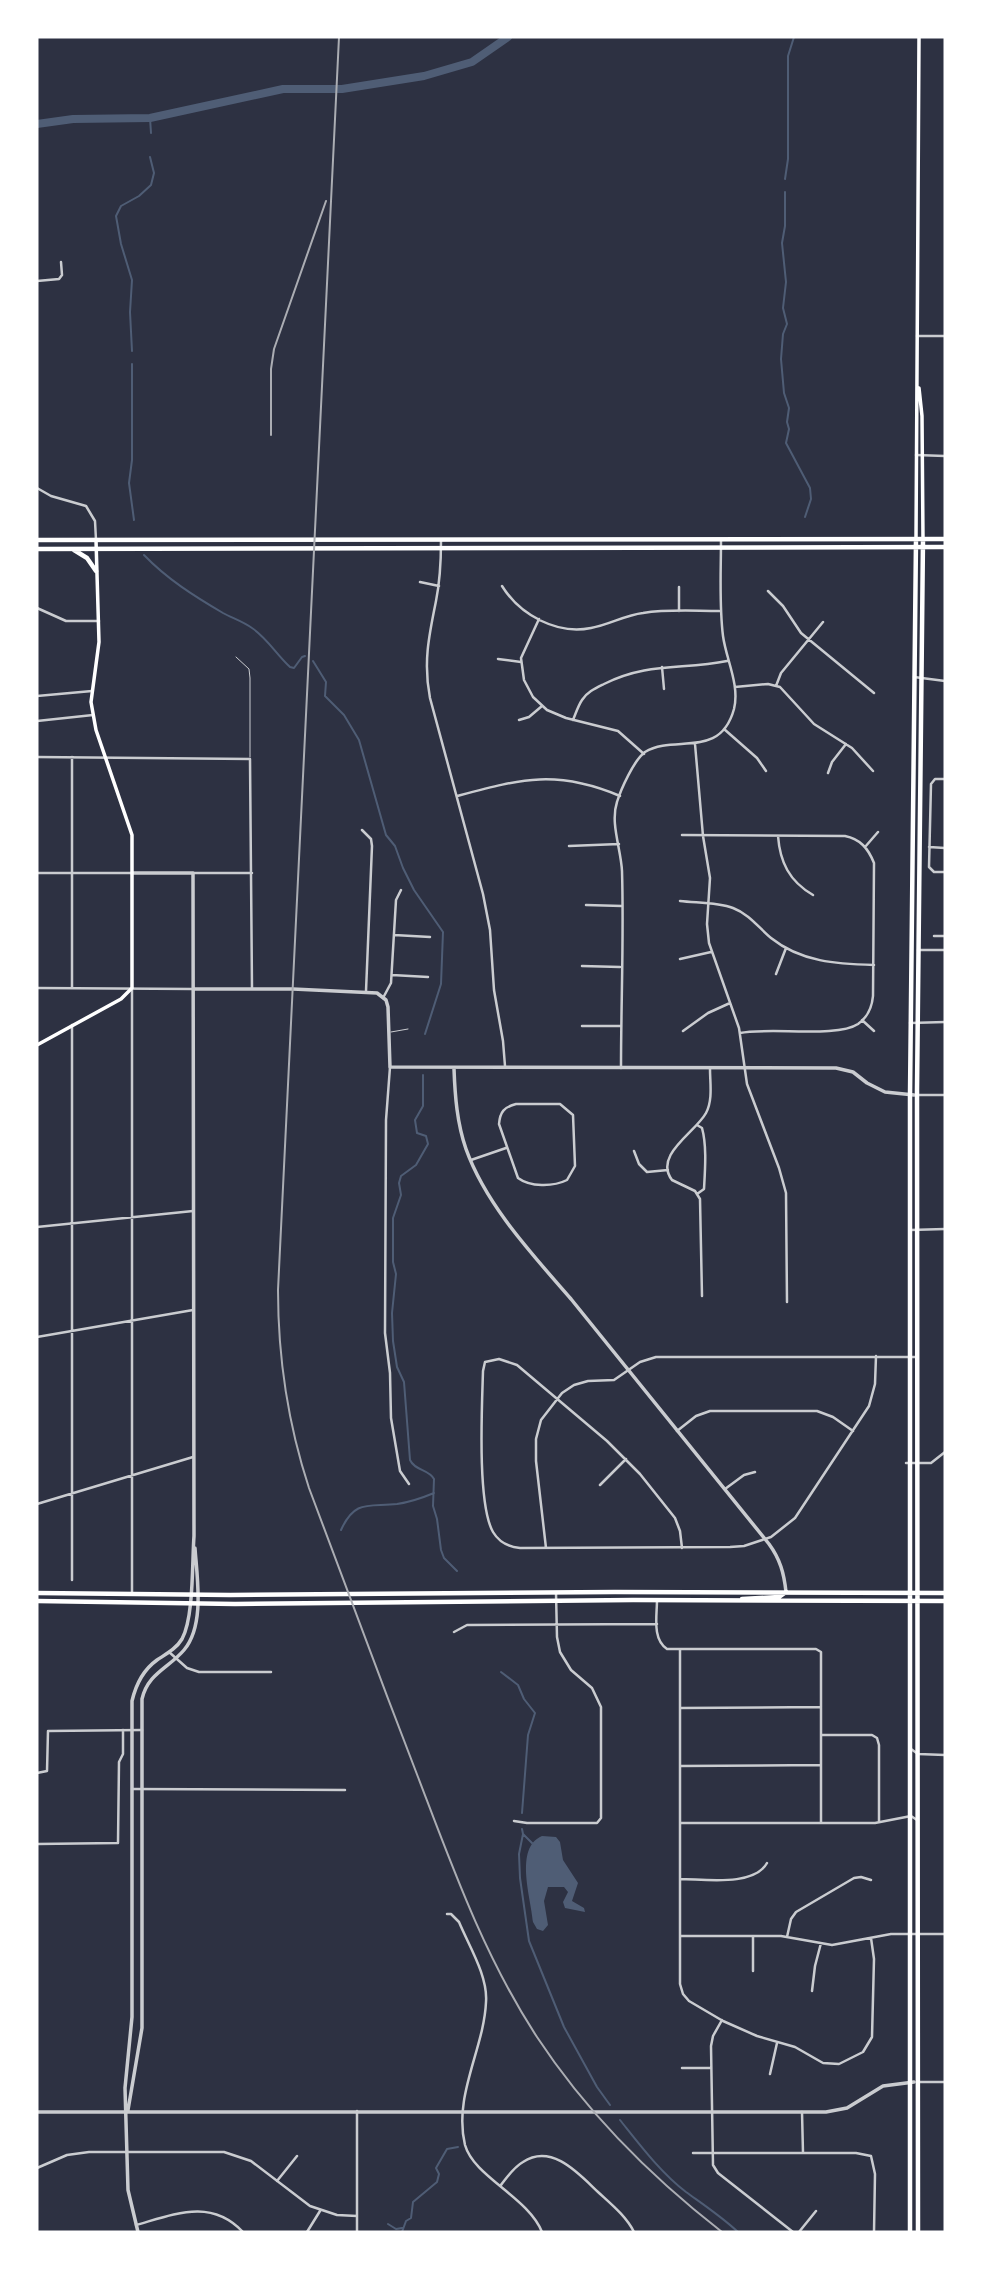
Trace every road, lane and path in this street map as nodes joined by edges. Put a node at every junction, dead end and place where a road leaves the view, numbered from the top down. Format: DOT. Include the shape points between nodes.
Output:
graph roads {
  1 [pos="919,37"];
  2 [pos="61,262"];
  3 [pos="37,281"];
  4 [pos="917,336"];
  5 [pos="945,336"];
  6 [pos="918,379"];
  7 [pos="916,455"];
  8 [pos="923,455"];
  9 [pos="945,456"];
  10 [pos="37,488"];
  11 [pos="916,539"];
  12 [pos="923,539"];
  13 [pos="945,539"];
  14 [pos="37,540"];
  15 [pos="96,540"];
  16 [pos="721,540"];
  17 [pos="442,541"];
  18 [pos="916,547"];
  19 [pos="923,547"];
  20 [pos="945,547"];
  21 [pos="441,548"];
  22 [pos="721,548"];
  23 [pos="37,549"];
  24 [pos="70,549"];
  25 [pos="96,549"];
  26 [pos="96,571"];
  27 [pos="421,582"];
  28 [pos="439,586"];
  29 [pos="502,586"];
  30 [pos="679,587"];
  31 [pos="768,592"];
  32 [pos="37,608"];
  33 [pos="679,611"];
  34 [pos="721,611"];
  35 [pos="539,619"];
  36 [pos="99,621"];
  37 [pos="823,622"];
  38 [pos="808,639"];
  39 [pos="236,657"];
  40 [pos="498,659"];
  41 [pos="727,661"];
  42 [pos="521,663"];
  43 [pos="662,667"];
  44 [pos="914,677"];
  45 [pos="921,678"];
  46 [pos="945,681"];
  47 [pos="776,686"];
  48 [pos="735,687"];
  49 [pos="664,688"];
  50 [pos="92,691"];
  51 [pos="874,693"];
  52 [pos="37,695"];
  53 [pos="542,706"];
  54 [pos="93,715"];
  55 [pos="519,720"];
  56 [pos="573,720"];
  57 [pos="37,721"];
  58 [pos="723,728"];
  59 [pos="695,744"];
  60 [pos="846,744"];
  61 [pos="644,754"];
  62 [pos="72,757"];
  63 [pos="37,758"];
  64 [pos="106,758"];
  65 [pos="250,759"];
  66 [pos="765,771"];
  67 [pos="873,771"];
  68 [pos="828,773"];
  69 [pos="945,779"];
  70 [pos="457,796"];
  71 [pos="620,796"];
  72 [pos="362,830"];
  73 [pos="878,832"];
  74 [pos="682,835"];
  75 [pos="703,836"];
  76 [pos="778,836"];
  77 [pos="619,844"];
  78 [pos="569,846"];
  79 [pos="865,847"];
  80 [pos="929,847"];
  81 [pos="945,848"];
  82 [pos="945,872"];
  83 [pos="37,873"];
  84 [pos="73,873"];
  85 [pos="132,873"];
  86 [pos="193,873"];
  87 [pos="252,873"];
  88 [pos="401,890"];
  89 [pos="813,895"];
  90 [pos="680,901"];
  91 [pos="709,904"];
  92 [pos="586,905"];
  93 [pos="622,906"];
  94 [pos="394,935"];
  95 [pos="934,936"];
  96 [pos="945,936"];
  97 [pos="430,937"];
  98 [pos="786,948"];
  99 [pos="918,950"];
  100 [pos="945,950"];
  101 [pos="711,952"];
  102 [pos="680,959"];
  103 [pos="874,965"];
  104 [pos="582,966"];
  105 [pos="621,967"];
  106 [pos="776,974"];
  107 [pos="392,975"];
  108 [pos="428,977"];
  109 [pos="37,988"];
  110 [pos="72,988"];
  111 [pos="132,988"];
  112 [pos="192,989"];
  113 [pos="252,989"];
  114 [pos="366,991"];
  115 [pos="383,998"];
  116 [pos="730,1003"];
  117 [pos="862,1020"];
  118 [pos="945,1022"];
  119 [pos="910,1023"];
  120 [pos="917,1023"];
  121 [pos="72,1025"];
  122 [pos="582,1026"];
  123 [pos="621,1026"];
  124 [pos="408,1030"];
  125 [pos="683,1031"];
  126 [pos="874,1031"];
  127 [pos="389,1032"];
  128 [pos="740,1033"];
  129 [pos="37,1045"];
  130 [pos="390,1067"];
  131 [pos="505,1068"];
  132 [pos="621,1068"];
  133 [pos="710,1068"];
  134 [pos="743,1068"];
  135 [pos="454,1069"];
  136 [pos="914,1095"];
  137 [pos="945,1095"];
  138 [pos="697,1125"];
  139 [pos="506,1148"];
  140 [pos="634,1151"];
  141 [pos="471,1160"];
  142 [pos="668,1170"];
  143 [pos="697,1194"];
  144 [pos="193,1211"];
  145 [pos="132,1217"];
  146 [pos="72,1223"];
  147 [pos="37,1227"];
  148 [pos="917,1229"];
  149 [pos="945,1229"];
  150 [pos="910,1230"];
  151 [pos="702,1296"];
  152 [pos="788,1302"];
  153 [pos="193,1310"];
  154 [pos="131,1320"];
  155 [pos="72,1331"];
  156 [pos="37,1337"];
  157 [pos="876,1356"];
  158 [pos="910,1356"];
  159 [pos="918,1357"];
  160 [pos="628,1370"];
  161 [pos="557,1398"];
  162 [pos="677,1431"];
  163 [pos="853,1431"];
  164 [pos="945,1452"];
  165 [pos="193,1457"];
  166 [pos="626,1459"];
  167 [pos="908,1463"];
  168 [pos="918,1463"];
  169 [pos="755,1472"];
  170 [pos="132,1475"];
  171 [pos="409,1483"];
  172 [pos="600,1485"];
  173 [pos="724,1490"];
  174 [pos="72,1493"];
  175 [pos="37,1504"];
  176 [pos="194,1536"];
  177 [pos="765,1539"];
  178 [pos="546,1548"];
  179 [pos="682,1548"];
  180 [pos="72,1580"];
  181 [pos="37,1592"];
  182 [pos="556,1592"];
  183 [pos="786,1592"];
  184 [pos="911,1592"];
  185 [pos="918,1592"];
  186 [pos="132,1593"];
  187 [pos="945,1593"];
  188 [pos="190,1594"];
  189 [pos="197,1594"];
  190 [pos="657,1600"];
  191 [pos="738,1600"];
  192 [pos="37,1601"];
  193 [pos="556,1601"];
  194 [pos="911,1601"];
  195 [pos="918,1601"];
  196 [pos="945,1601"];
  197 [pos="189,1603"];
  198 [pos="197,1603"];
  199 [pos="557,1624"];
  200 [pos="657,1624"];
  201 [pos="454,1632"];
  202 [pos="680,1650"];
  203 [pos="169,1652"];
  204 [pos="176,1658"];
  205 [pos="271,1672"];
  206 [pos="822,1707"];
  207 [pos="680,1708"];
  208 [pos="123,1730"];
  209 [pos="132,1730"];
  210 [pos="142,1730"];
  211 [pos="822,1735"];
  212 [pos="911,1749"];
  213 [pos="918,1754"];
  214 [pos="945,1755"];
  215 [pos="821,1765"];
  216 [pos="680,1766"];
  217 [pos="37,1773"];
  218 [pos="132,1789"];
  219 [pos="142,1789"];
  220 [pos="345,1790"];
  221 [pos="911,1816"];
  222 [pos="514,1821"];
  223 [pos="918,1821"];
  224 [pos="879,1822"];
  225 [pos="680,1823"];
  226 [pos="821,1823"];
  227 [pos="37,1844"];
  228 [pos="766,1863"];
  229 [pos="680,1879"];
  230 [pos="871,1880"];
  231 [pos="447,1914"];
  232 [pos="914,1934"];
  233 [pos="945,1934"];
  234 [pos="680,1936"];
  235 [pos="753,1936"];
  236 [pos="788,1937"];
  237 [pos="871,1938"];
  238 [pos="821,1943"];
  239 [pos="753,1971"];
  240 [pos="813,1991"];
  241 [pos="722,2020"];
  242 [pos="777,2042"];
  243 [pos="682,2068"];
  244 [pos="711,2068"];
  245 [pos="770,2074"];
  246 [pos="914,2082"];
  247 [pos="945,2082"];
  248 [pos="127,2111"];
  249 [pos="357,2111"];
  250 [pos="464,2111"];
  251 [pos="37,2112"];
  252 [pos="711,2112"];
  253 [pos="802,2112"];
  254 [pos="127,2152"];
  255 [pos="693,2153"];
  256 [pos="711,2153"];
  257 [pos="803,2153"];
  258 [pos="297,2156"];
  259 [pos="37,2168"];
  260 [pos="278,2181"];
  261 [pos="500,2185"];
  262 [pos="320,2210"];
  263 [pos="816,2211"];
  264 [pos="357,2216"];
  265 [pos="136,2225"];
  266 [pos="138,2232"];
  267 [pos="243,2232"];
  268 [pos="307,2232"];
  269 [pos="357,2232"];
  270 [pos="542,2232"];
  271 [pos="634,2232"];
  272 [pos="793,2232"];
  273 [pos="799,2232"];
  274 [pos="874,2232"];
  275 [pos="911,2232"];
  276 [pos="918,2232"];
  1 -- 4 [label="main road"];
  2 -- 3 [label="street" via="60,278"];
  4 -- 5 [label="street"];
  4 -- 6 [label="main road"];
  6 -- 7 [label="main road"];
  6 -- 8 [label="main road"];
  7 -- 8 [label="street"];
  7 -- 11 [label="main road"];
  8 -- 9 [label="street"];
  8 -- 12 [label="main road"];
  10 -- 15 [label="street" via="86,506 95,521"];
  11 -- 12 [label="main road"];
  11 -- 16 [label="main road"];
  11 -- 18 [label="main road"];
  12 -- 13 [label="main road"];
  12 -- 19 [label="main road"];
  14 -- 15 [label="main road"];
  15 -- 17 [label="main road"];
  15 -- 25 [label="main road"];
  16 -- 17 [label="main road"];
  16 -- 22 [label="street"];
  17 -- 21 [label="street"];
  18 -- 19 [label="main road"];
  18 -- 22 [label="main road"];
  18 -- 44 [label="main road"];
  19 -- 20 [label="main road"];
  19 -- 45 [label="main road"];
  21 -- 22 [label="main road"];
  21 -- 25 [label="main road"];
  21 -- 28 [label="street"];
  22 -- 34 [label="street"];
  23 -- 24 [label="main road"];
  24 -- 25 [label="main road"];
  24 -- 26 [label="main road" via="87,558"];
  25 -- 26 [label="main road"];
  26 -- 36 [label="main road"];
  27 -- 28 [label="street"];
  28 -- 70 [label="street" via="427,640 426,676"];
  29 -- 35 [label="street" via="517,605"];
  30 -- 33 [label="street"];
  31 -- 38 [label="street"];
  32 -- 36 [label="street" via="66,621"];
  33 -- 34 [label="street"];
  33 -- 35 [label="street" via="640,613 581,629"];
  34 -- 41 [label="street"];
  35 -- 42 [label="street"];
  36 -- 50 [label="main road"];
  37 -- 38 [label="street"];
  38 -- 47 [label="street"];
  38 -- 51 [label="street"];
  39 -- 65 [label="lane" via="249,669"];
  40 -- 42 [label="street"];
  41 -- 43 [label="street"];
  41 -- 48 [label="street"];
  42 -- 53 [label="street" via="526,686"];
  43 -- 49 [label="street"];
  43 -- 56 [label="street" via="629,674 592,691 581,701"];
  44 -- 45 [label="street"];
  44 -- 119 [label="main road"];
  45 -- 46 [label="street"];
  45 -- 99 [label="main road"];
  47 -- 48 [label="street"];
  47 -- 60 [label="street" via="787,692 814,724"];
  48 -- 58 [label="street" via="734,709"];
  50 -- 52 [label="street"];
  50 -- 54 [label="main road"];
  53 -- 55 [label="street"];
  53 -- 56 [label="street"];
  54 -- 57 [label="street"];
  54 -- 64 [label="main road"];
  56 -- 61 [label="street" via="618,732"];
  58 -- 59 [label="street"];
  58 -- 66 [label="street"];
  59 -- 61 [label="street"];
  59 -- 75 [label="street"];
  60 -- 67 [label="street"];
  60 -- 68 [label="street"];
  61 -- 71 [label="street" via="633,764"];
  62 -- 63 [label="street"];
  62 -- 64 [label="street"];
  62 -- 84 [label="street"];
  64 -- 65 [label="street"];
  64 -- 85 [label="main road" via="131,829"];
  65 -- 87 [label="street"];
  69 -- 80 [label="street" via="931,784"];
  70 -- 71 [label="street" via="544,778 583,782"];
  70 -- 131 [label="street" via="488,917"];
  71 -- 77 [label="street" via="615,814"];
  72 -- 114 [label="street" via="372,846"];
  73 -- 79 [label="street"];
  74 -- 75 [label="street"];
  75 -- 76 [label="street"];
  75 -- 91 [label="street"];
  76 -- 79 [label="street" via="845,836"];
  76 -- 89 [label="street" via="787,872"];
  77 -- 78 [label="street"];
  77 -- 93 [label="street"];
  79 -- 103 [label="street" via="874,868"];
  80 -- 81 [label="street"];
  80 -- 82 [label="street" via="930,869"];
  83 -- 84 [label="street"];
  84 -- 85 [label="street"];
  84 -- 110 [label="street"];
  85 -- 86 [label="street"];
  85 -- 111 [label="main road"];
  86 -- 87 [label="street"];
  86 -- 112 [label="street"];
  87 -- 113 [label="street"];
  88 -- 94 [label="street"];
  90 -- 91 [label="street"];
  91 -- 98 [label="street" via="740,911"];
  91 -- 101 [label="street"];
  92 -- 93 [label="street"];
  93 -- 105 [label="street"];
  94 -- 97 [label="street"];
  94 -- 107 [label="street"];
  95 -- 96 [label="street"];
  98 -- 103 [label="street" via="825,962"];
  98 -- 106 [label="street"];
  99 -- 100 [label="street"];
  99 -- 120 [label="main road"];
  101 -- 102 [label="street"];
  101 -- 116 [label="street"];
  103 -- 117 [label="street" via="872,1002"];
  104 -- 105 [label="street"];
  105 -- 123 [label="street"];
  107 -- 108 [label="street"];
  107 -- 115 [label="street"];
  109 -- 110 [label="street"];
  110 -- 111 [label="street"];
  111 -- 112 [label="street"];
  111 -- 121 [label="main road" via="121,999"];
  111 -- 145 [label="street"];
  112 -- 113 [label="street"];
  112 -- 144 [label="street"];
  113 -- 114 [label="street"];
  114 -- 115 [label="street"];
  115 -- 127 [label="street"];
  116 -- 125 [label="street"];
  116 -- 128 [label="street"];
  117 -- 126 [label="street"];
  117 -- 128 [label="street" via="842,1030"];
  118 -- 120 [label="street"];
  119 -- 120 [label="street"];
  119 -- 136 [label="main road"];
  120 -- 136 [label="main road"];
  121 -- 129 [label="main road"];
  121 -- 146 [label="street"];
  122 -- 123 [label="street"];
  123 -- 132 [label="street"];
  124 -- 127 [label="lane"];
  127 -- 130 [label="street"];
  128 -- 134 [label="street"];
  130 -- 135 [label="street"];
  130 -- 171 [label="street" via="385,1333 391,1419 400,1471"];
  131 -- 132 [label="street"];
  131 -- 135 [label="street"];
  132 -- 133 [label="street"];
  133 -- 134 [label="street"];
  133 -- 138 [label="street" via="709,1104"];
  134 -- 136 [label="street" via="836,1068 853,1072 885,1092"];
  134 -- 152 [label="street" via="786,1192"];
  135 -- 141 [label="street" via="455,1100"];
  136 -- 137 [label="street"];
  136 -- 148 [label="main road"];
  136 -- 150 [label="main road"];
  138 -- 142 [label="street" via="671,1154"];
  138 -- 143 [label="street" via="704,1134 704,1189"];
  139 -- 139 [label="street" via="499,1116 503,1109 558,1104 573,1115 575,1166 562,1183 521,1181"];
  139 -- 141 [label="street"];
  140 -- 142 [label="street" via="647,1172"];
  141 -- 160 [label="street" via="491,1199"];
  142 -- 143 [label="street" via="675,1182"];
  143 -- 151 [label="street"];
  144 -- 145 [label="street"];
  144 -- 153 [label="street"];
  145 -- 146 [label="street"];
  145 -- 154 [label="street"];
  146 -- 147 [label="street"];
  146 -- 155 [label="street"];
  148 -- 149 [label="street"];
  148 -- 150 [label="street"];
  148 -- 159 [label="main road"];
  150 -- 158 [label="main road"];
  153 -- 154 [label="street"];
  153 -- 165 [label="street"];
  154 -- 155 [label="street"];
  154 -- 170 [label="street"];
  155 -- 156 [label="street"];
  155 -- 174 [label="street"];
  157 -- 158 [label="street"];
  157 -- 160 [label="street" via="656,1357"];
  157 -- 163 [label="street" via="872,1399"];
  158 -- 159 [label="street"];
  158 -- 167 [label="main road"];
  159 -- 168 [label="main road"];
  160 -- 161 [label="street" via="608,1381 577,1383"];
  160 -- 162 [label="street"];
  161 -- 166 [label="street"];
  161 -- 178 [label="street" via="541,1420 536,1439"];
  161 -- 178 [label="street" via="517,1365 499,1359 484,1364 483,1476 489,1522 498,1539 515,1548"];
  162 -- 163 [label="street" via="710,1411 809,1410 833,1417"];
  162 -- 173 [label="street"];
  163 -- 177 [label="street" via="795,1518"];
  164 -- 168 [label="street" via="935,1462"];
  165 -- 170 [label="street"];
  165 -- 176 [label="street"];
  166 -- 172 [label="street"];
  166 -- 179 [label="street" via="675,1518"];
  167 -- 168 [label="street"];
  167 -- 184 [label="main road"];
  168 -- 185 [label="main road"];
  169 -- 173 [label="street"];
  170 -- 174 [label="street"];
  170 -- 186 [label="street"];
  173 -- 177 [label="street"];
  174 -- 175 [label="street"];
  174 -- 180 [label="street"];
  176 -- 188 [label="street"];
  176 -- 189 [label="street"];
  177 -- 179 [label="street" via="737,1547"];
  177 -- 183 [label="street" via="779,1558"];
  178 -- 179 [label="street"];
  181 -- 186 [label="main road"];
  182 -- 183 [label="main road"];
  182 -- 189 [label="main road"];
  182 -- 193 [label="street"];
  183 -- 184 [label="main road"];
  183 -- 191 [label="main road" via="779,1597"];
  184 -- 185 [label="main road"];
  184 -- 194 [label="main road"];
  185 -- 187 [label="main road"];
  185 -- 195 [label="main road"];
  186 -- 188 [label="main road"];
  188 -- 189 [label="main road"];
  188 -- 197 [label="street"];
  189 -- 198 [label="street"];
  190 -- 191 [label="main road"];
  190 -- 193 [label="main road"];
  190 -- 200 [label="street"];
  191 -- 194 [label="main road"];
  192 -- 197 [label="main road"];
  193 -- 198 [label="main road"];
  193 -- 199 [label="street"];
  194 -- 195 [label="main road"];
  194 -- 212 [label="main road"];
  195 -- 196 [label="main road"];
  195 -- 213 [label="main road"];
  197 -- 198 [label="main road"];
  197 -- 203 [label="street" via="185,1632"];
  198 -- 204 [label="street" via="191,1638"];
  199 -- 200 [label="street"];
  199 -- 201 [label="street" via="467,1625"];
  199 -- 222 [label="street" via="562,1658 592,1688 601,1707 600,1822"];
  200 -- 202 [label="street" via="660,1644"];
  202 -- 206 [label="street" via="819,1650"];
  202 -- 207 [label="street"];
  203 -- 204 [label="street"];
  203 -- 209 [label="street" via="139,1680 132,1701"];
  204 -- 205 [label="street" via="199,1672"];
  204 -- 210 [label="street" via="147,1684"];
  206 -- 207 [label="street"];
  206 -- 211 [label="street"];
  207 -- 216 [label="street"];
  208 -- 209 [label="street"];
  208 -- 217 [label="street" via="48,1731 47,1772"];
  208 -- 227 [label="street" via="118,1843"];
  209 -- 210 [label="street"];
  209 -- 218 [label="street"];
  210 -- 219 [label="street"];
  211 -- 215 [label="street"];
  211 -- 224 [label="street" via="875,1737 879,1745"];
  212 -- 213 [label="street"];
  212 -- 221 [label="main road"];
  213 -- 214 [label="street"];
  213 -- 223 [label="main road"];
  215 -- 216 [label="street"];
  215 -- 226 [label="street"];
  216 -- 225 [label="street"];
  218 -- 219 [label="street"];
  218 -- 248 [label="street" via="132,2017 125,2078"];
  219 -- 220 [label="street"];
  219 -- 248 [label="street" via="142,2028"];
  221 -- 223 [label="street"];
  221 -- 224 [label="street"];
  221 -- 232 [label="main road"];
  223 -- 232 [label="main road"];
  224 -- 226 [label="street"];
  225 -- 226 [label="street"];
  225 -- 229 [label="street"];
  228 -- 229 [label="street" via="759,1873 743,1879"];
  229 -- 234 [label="street"];
  230 -- 236 [label="street" via="854,1878 796,1912"];
  231 -- 250 [label="street" via="459,1922 486,1994"];
  232 -- 233 [label="street"];
  232 -- 237 [label="street"];
  232 -- 246 [label="main road"];
  234 -- 235 [label="street"];
  234 -- 241 [label="street" via="683,1994"];
  235 -- 236 [label="street"];
  235 -- 239 [label="street"];
  236 -- 238 [label="street"];
  237 -- 238 [label="street"];
  237 -- 242 [label="street" via="872,2036 866,2048 835,2065"];
  238 -- 240 [label="street"];
  241 -- 242 [label="street"];
  241 -- 244 [label="street" via="712,2043"];
  242 -- 245 [label="street"];
  243 -- 244 [label="street"];
  244 -- 252 [label="street"];
  246 -- 247 [label="street"];
  246 -- 253 [label="street" via="883,2086 841,2110"];
  246 -- 275 [label="main road"];
  246 -- 276 [label="main road"];
  248 -- 249 [label="street"];
  248 -- 251 [label="street"];
  248 -- 254 [label="street"];
  249 -- 250 [label="street"];
  249 -- 264 [label="street"];
  250 -- 252 [label="street"];
  250 -- 261 [label="street" via="468,2153"];
  252 -- 253 [label="street"];
  252 -- 256 [label="street"];
  253 -- 257 [label="street"];
  254 -- 259 [label="street" via="76,2153"];
  254 -- 260 [label="street" via="230,2153 251,2161"];
  254 -- 265 [label="street" via="128,2190"];
  255 -- 256 [label="street"];
  256 -- 257 [label="street"];
  256 -- 272 [label="street" via="718,2173"];
  257 -- 274 [label="street" via="871,2156"];
  258 -- 260 [label="street"];
  260 -- 262 [label="street"];
  261 -- 270 [label="street" via="530,2212"];
  261 -- 271 [label="street" via="526,2160 557,2159 597,2191"];
  262 -- 264 [label="street"];
  262 -- 268 [label="street"];
  263 -- 273 [label="street"];
  264 -- 269 [label="street"];
  265 -- 266 [label="street"];
  265 -- 267 [label="street" via="200,2211 224,2217"];
}
